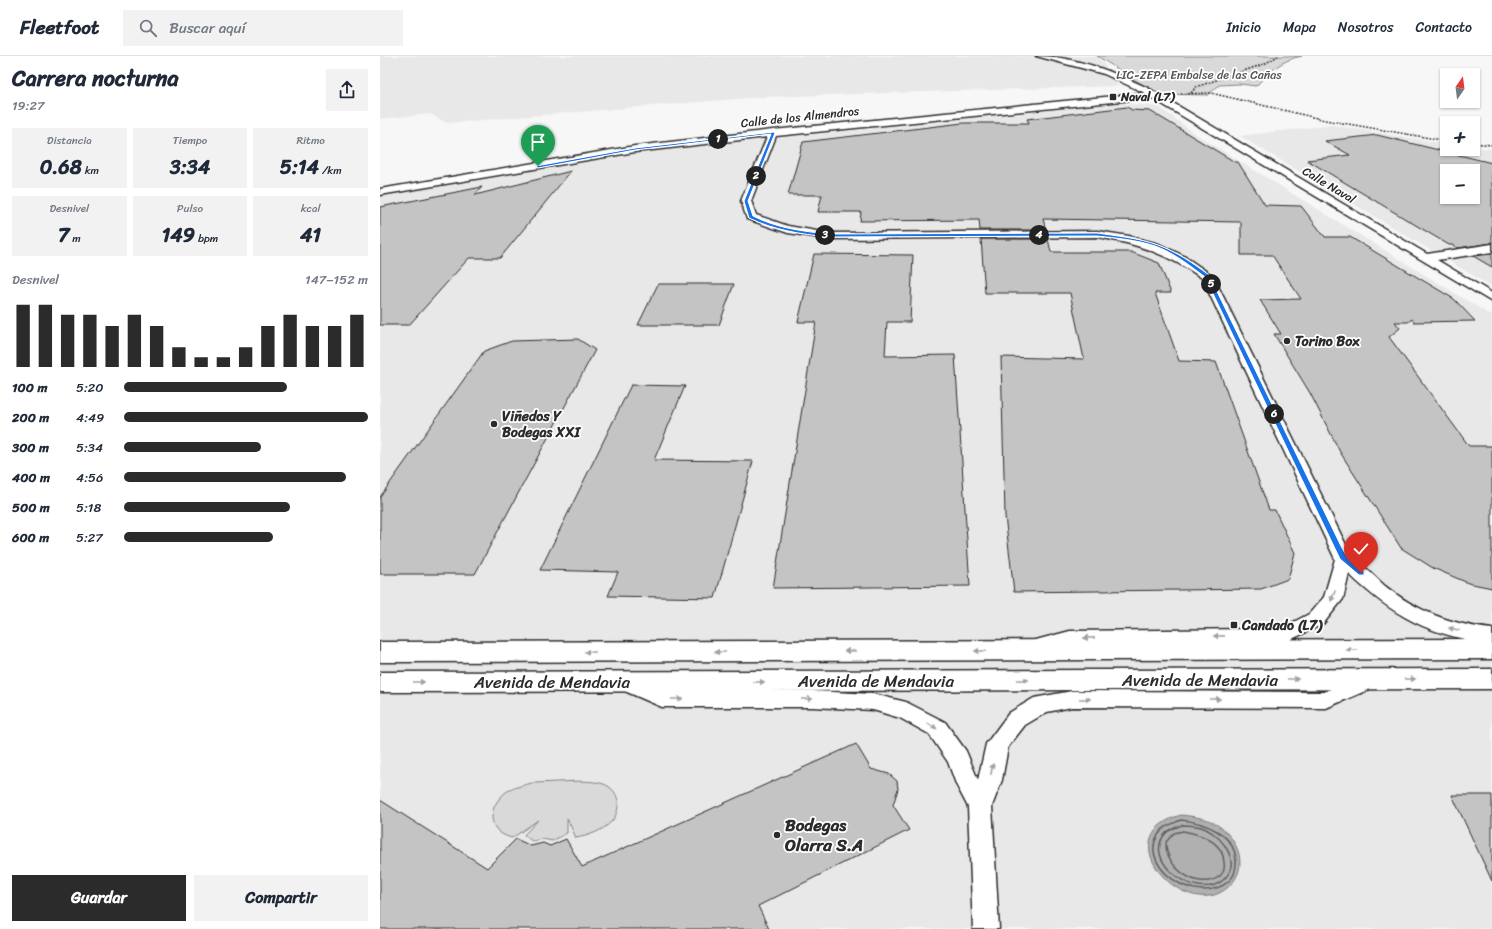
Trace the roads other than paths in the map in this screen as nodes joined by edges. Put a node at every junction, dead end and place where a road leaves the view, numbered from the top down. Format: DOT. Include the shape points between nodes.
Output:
graph roads {
  1 [pos="1040,56"];
  2 [pos="1153,95"];
  3 [pos="774,133"];
  4 [pos="380,192"];
  5 [pos="1492,248"];
  6 [pos="1426,258"];
  7 [pos="1492,298"];
  8 [pos="1344,559"];
  9 [pos="1492,636"];
  10 [pos="1492,649"];
  11 [pos="1019,651"];
  12 [pos="380,652"];
  13 [pos="1371,679"];
  14 [pos="1492,679"];
  15 [pos="380,682"];
  16 [pos="628,683"];
  17 [pos="980,806"];
  18 [pos="986,929"];
  1 -- 2 [label="street, Calle Naval" via="1107,72"];
  2 -- 3 [label="street, Calle de los Almendros"];
  2 -- 6 [label="street, Calle Naval"];
  3 -- 4 [label="street, Calle de los Almendros" via="635,149"];
  3 -- 8 [label="street" via="746,201 751,217 765,224 795,232 828,236 1097,234 1156,246 1183,258 1207,276"];
  5 -- 6 [label="street"];
  6 -- 7 [label="street, Calle Naval"];
  9 -- 8 [label="street, one-way" via="1445,627 1409,611 1380,592"];
  8 -- 11 [label="street, Avenida de Mendavia, one-way" via="1333,599 1316,619 1290,633 1255,636 1070,638"];
  10 -- 11 [label="main road, Avenida de Mendavia, one-way"];
  11 -- 12 [label="main road, Avenida de Mendavia, one-way"];
  13 -- 14 [label="main road, Avenida de Mendavia, one-way"];
  16 -- 13 [label="main road, Avenida de Mendavia, one-way"];
  17 -- 13 [label="street, Avenida de Mendavia, one-way" via="990,780 997,744 1017,719 1042,704 1072,699 1326,700"];
  15 -- 16 [label="main road, Avenida de Mendavia, one-way"];
  16 -- 17 [label="street, one-way" via="662,699 812,699 873,702 906,711 937,728 958,758"];
  17 -- 18 [label="street"];
}
